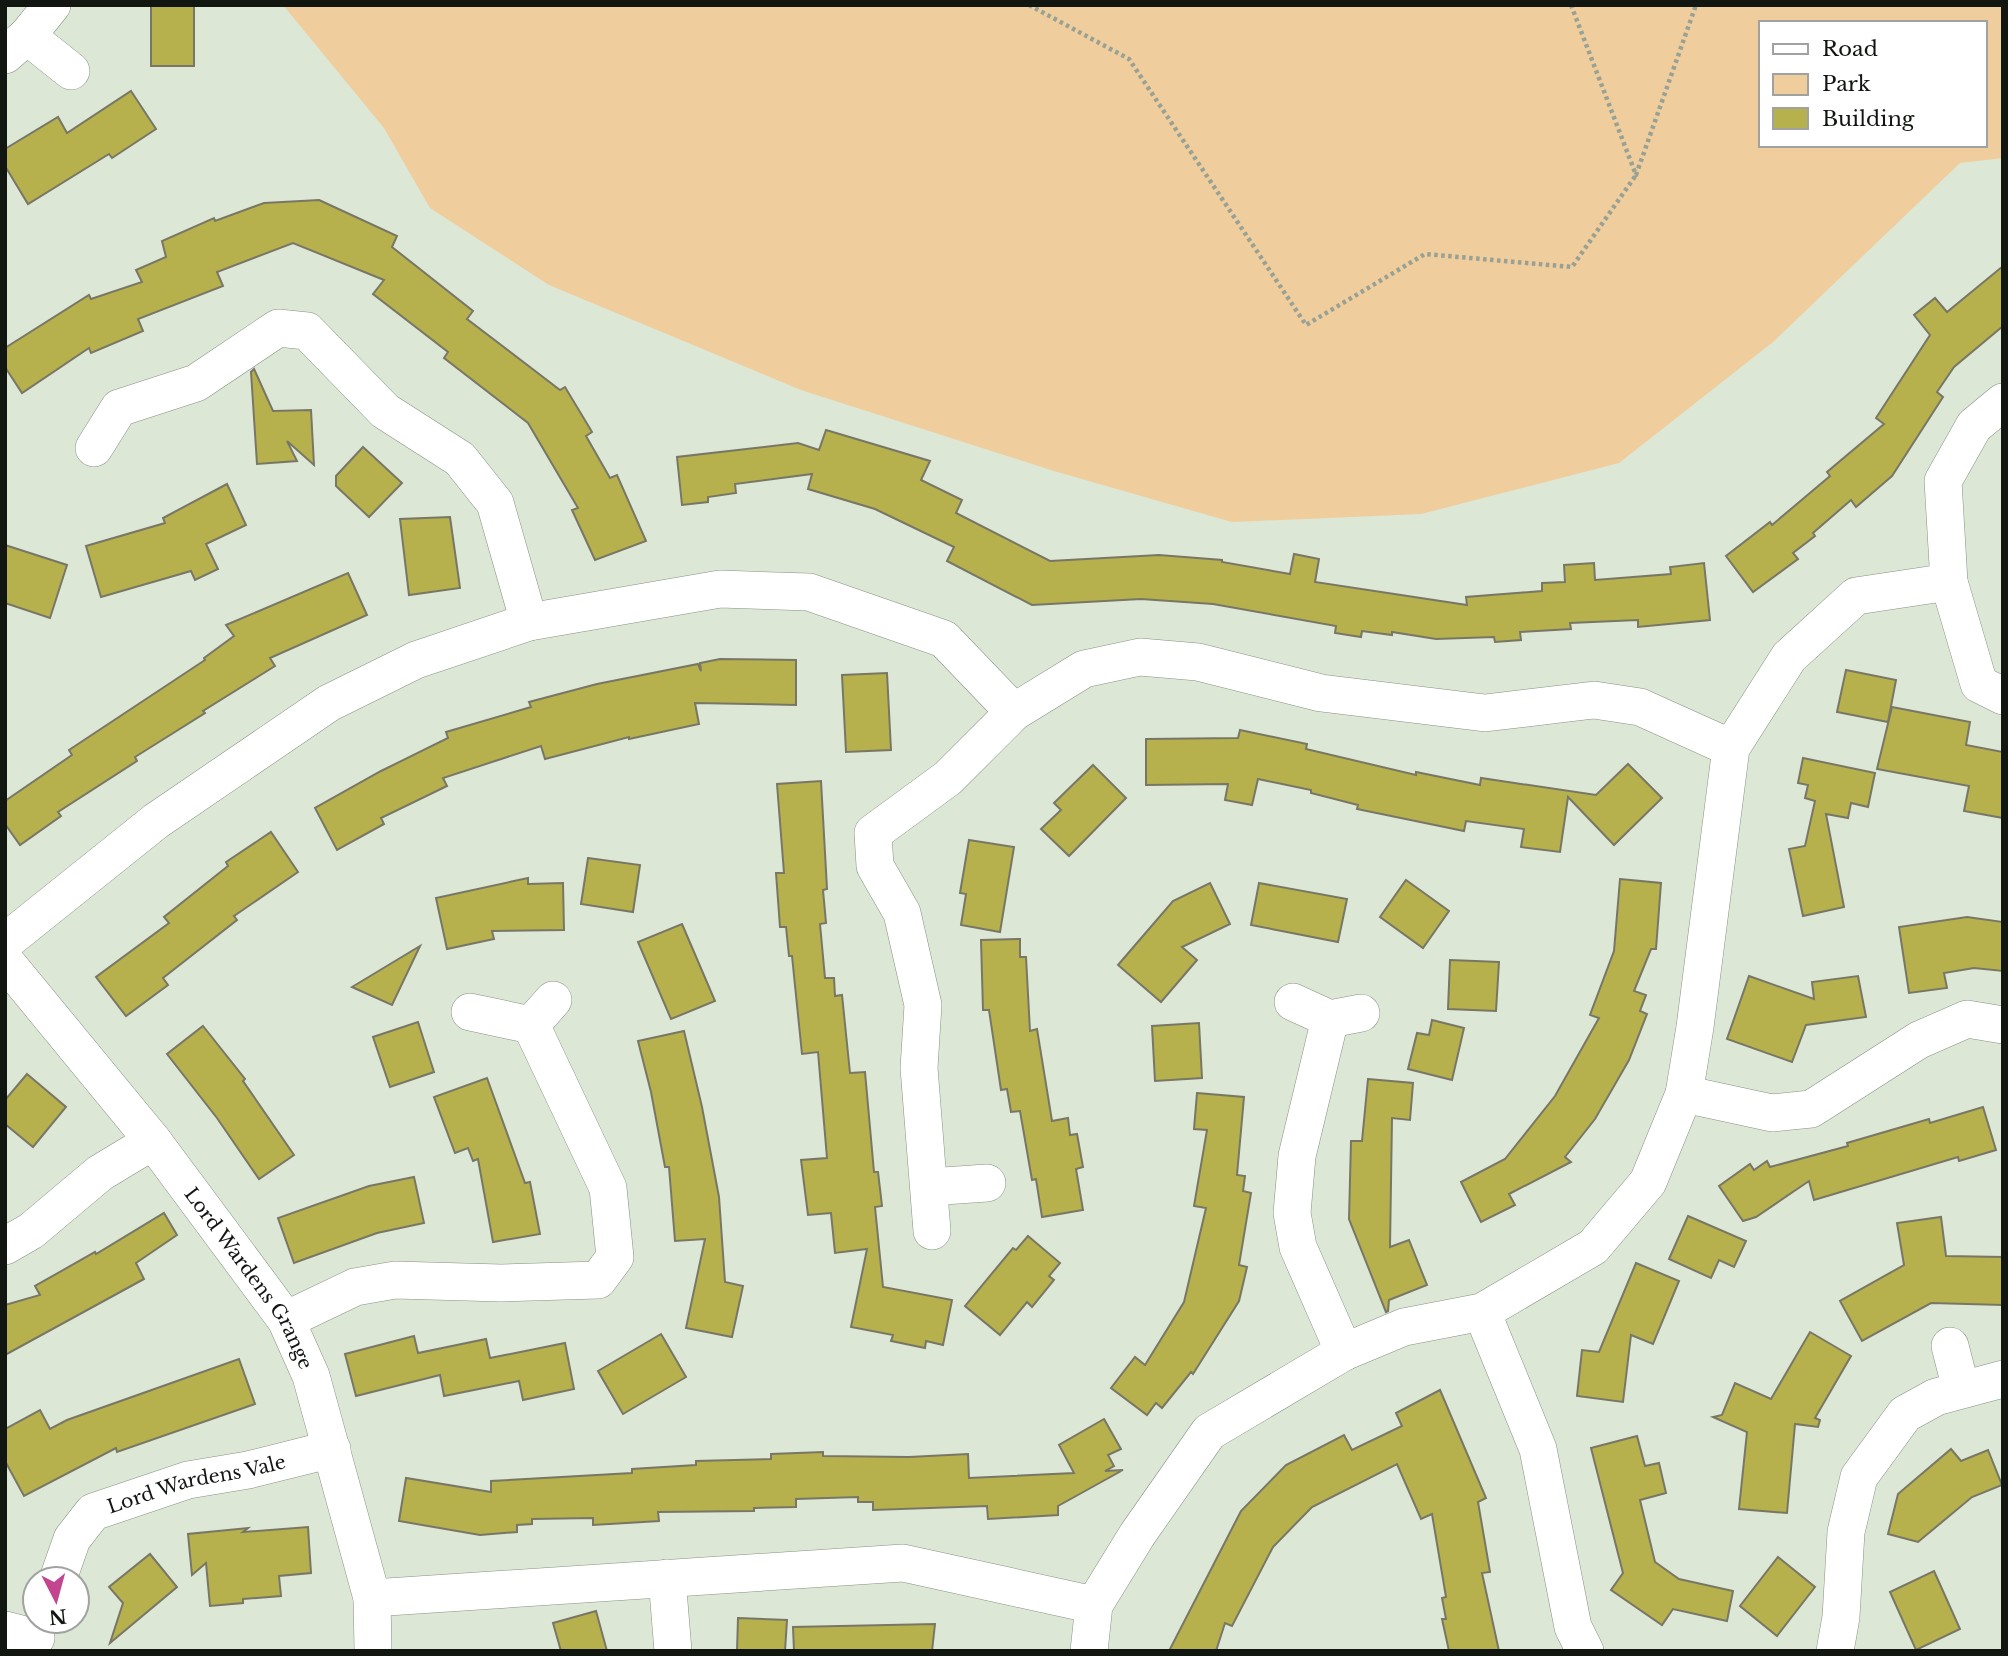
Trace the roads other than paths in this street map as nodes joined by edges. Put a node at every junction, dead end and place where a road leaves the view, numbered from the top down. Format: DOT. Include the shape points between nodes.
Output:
graph roads {
  1 [pos="52,5"];
  2 [pos="16,45"];
  3 [pos="71,71"];
  4 [pos="2003,402"];
  5 [pos="94,448"];
  6 [pos="1949,582"];
  7 [pos="528,622"];
  8 [pos="2003,696"];
  9 [pos="1013,712"];
  10 [pos="1731,748"];
  11 [pos="5,942"];
  12 [pos="5,961"];
  13 [pos="1293,1002"];
  14 [pos="470,1012"];
  15 [pos="2003,1025"];
  16 [pos="1684,1094"];
  17 [pos="153,1141"];
  18 [pos="987,1183"];
  19 [pos="929,1187"];
  20 [pos="932,1231"];
  21 [pos="5,1246"];
  22 [pos="1482,1312"];
  23 [pos="286,1320"];
  24 [pos="1950,1346"];
  25 [pos="1344,1352"];
  26 [pos="2003,1379"];
  27 [pos="1961,1389"];
  28 [pos="332,1449"];
  29 [pos="63,1565"];
  30 [pos="667,1578"];
  31 [pos="372,1598"];
  32 [pos="1094,1605"];
  33 [pos="373,1651"];
  34 [pos="673,1651"];
  35 [pos="1089,1651"];
  36 [pos="1585,1651"];
  37 [pos="1835,1651"];
  1 -- 2 [label="street"];
  2 -- 3 [label="street"];
  4 -- 6 [label="street" via="1974,426 1943,481"];
  5 -- 7 [label="street" via="119,408 196,383 278,328 307,331 385,411 460,459 495,503"];
  6 -- 8 [label="street" via="1979,684"];
  6 -- 10 [label="street" via="1856,596 1789,657"];
  7 -- 9 [label="street" via="720,589 809,592 944,639"];
  7 -- 11 [label="street" via="416,660 329,703 156,821"];
  9 -- 10 [label="street" via="1084,669 1140,657 1198,662 1321,693 1485,713 1605,701 1640,707"];
  9 -- 19 [label="street" via="948,778 873,833 875,866 902,914 923,1005 919,1068"];
  10 -- 16 [label="street"];
  12 -- 17 [label="street, Lord Wardens Grange"];
  13 -- 25 [label="street" via="1345,1016 1297,1156 1292,1213 1298,1247"];
  14 -- 23 [label="street" via="542,1012 608,1188 615,1256 598,1280 395,1280 355,1287"];
  15 -- 16 [label="street" via="1968,1019 1919,1040 1811,1109 1772,1113"];
  16 -- 22 [label="street" via="1648,1182 1594,1247"];
  17 -- 21 [label="street" via="100,1173 31,1231"];
  17 -- 23 [label="street, Lord Wardens Grange"];
  18 -- 19 [label="street"];
  19 -- 20 [label="street"];
  22 -- 25 [label="street" via="1404,1327"];
  22 -- 36 [label="street" via="1538,1449 1573,1627"];
  23 -- 28 [label="street, Lord Wardens Grange" via="311,1376"];
  24 -- 27 [label="street"];
  25 -- 32 [label="street" via="1209,1432"];
  26 -- 27 [label="street"];
  27 -- 37 [label="street" via="1905,1414 1859,1477 1846,1532"];
  28 -- 29 [label="street, Lord Wardens Vale" via="188,1480 93,1512 72,1539"];
  28 -- 31 [label="street, Lord Wardens Grange"];
  30 -- 31 [label="street"];
  30 -- 32 [label="street" via="903,1563"];
  30 -- 34 [label="street"];
  31 -- 33 [label="street, Lord Wardens Grange"];
  32 -- 35 [label="street"];
}
